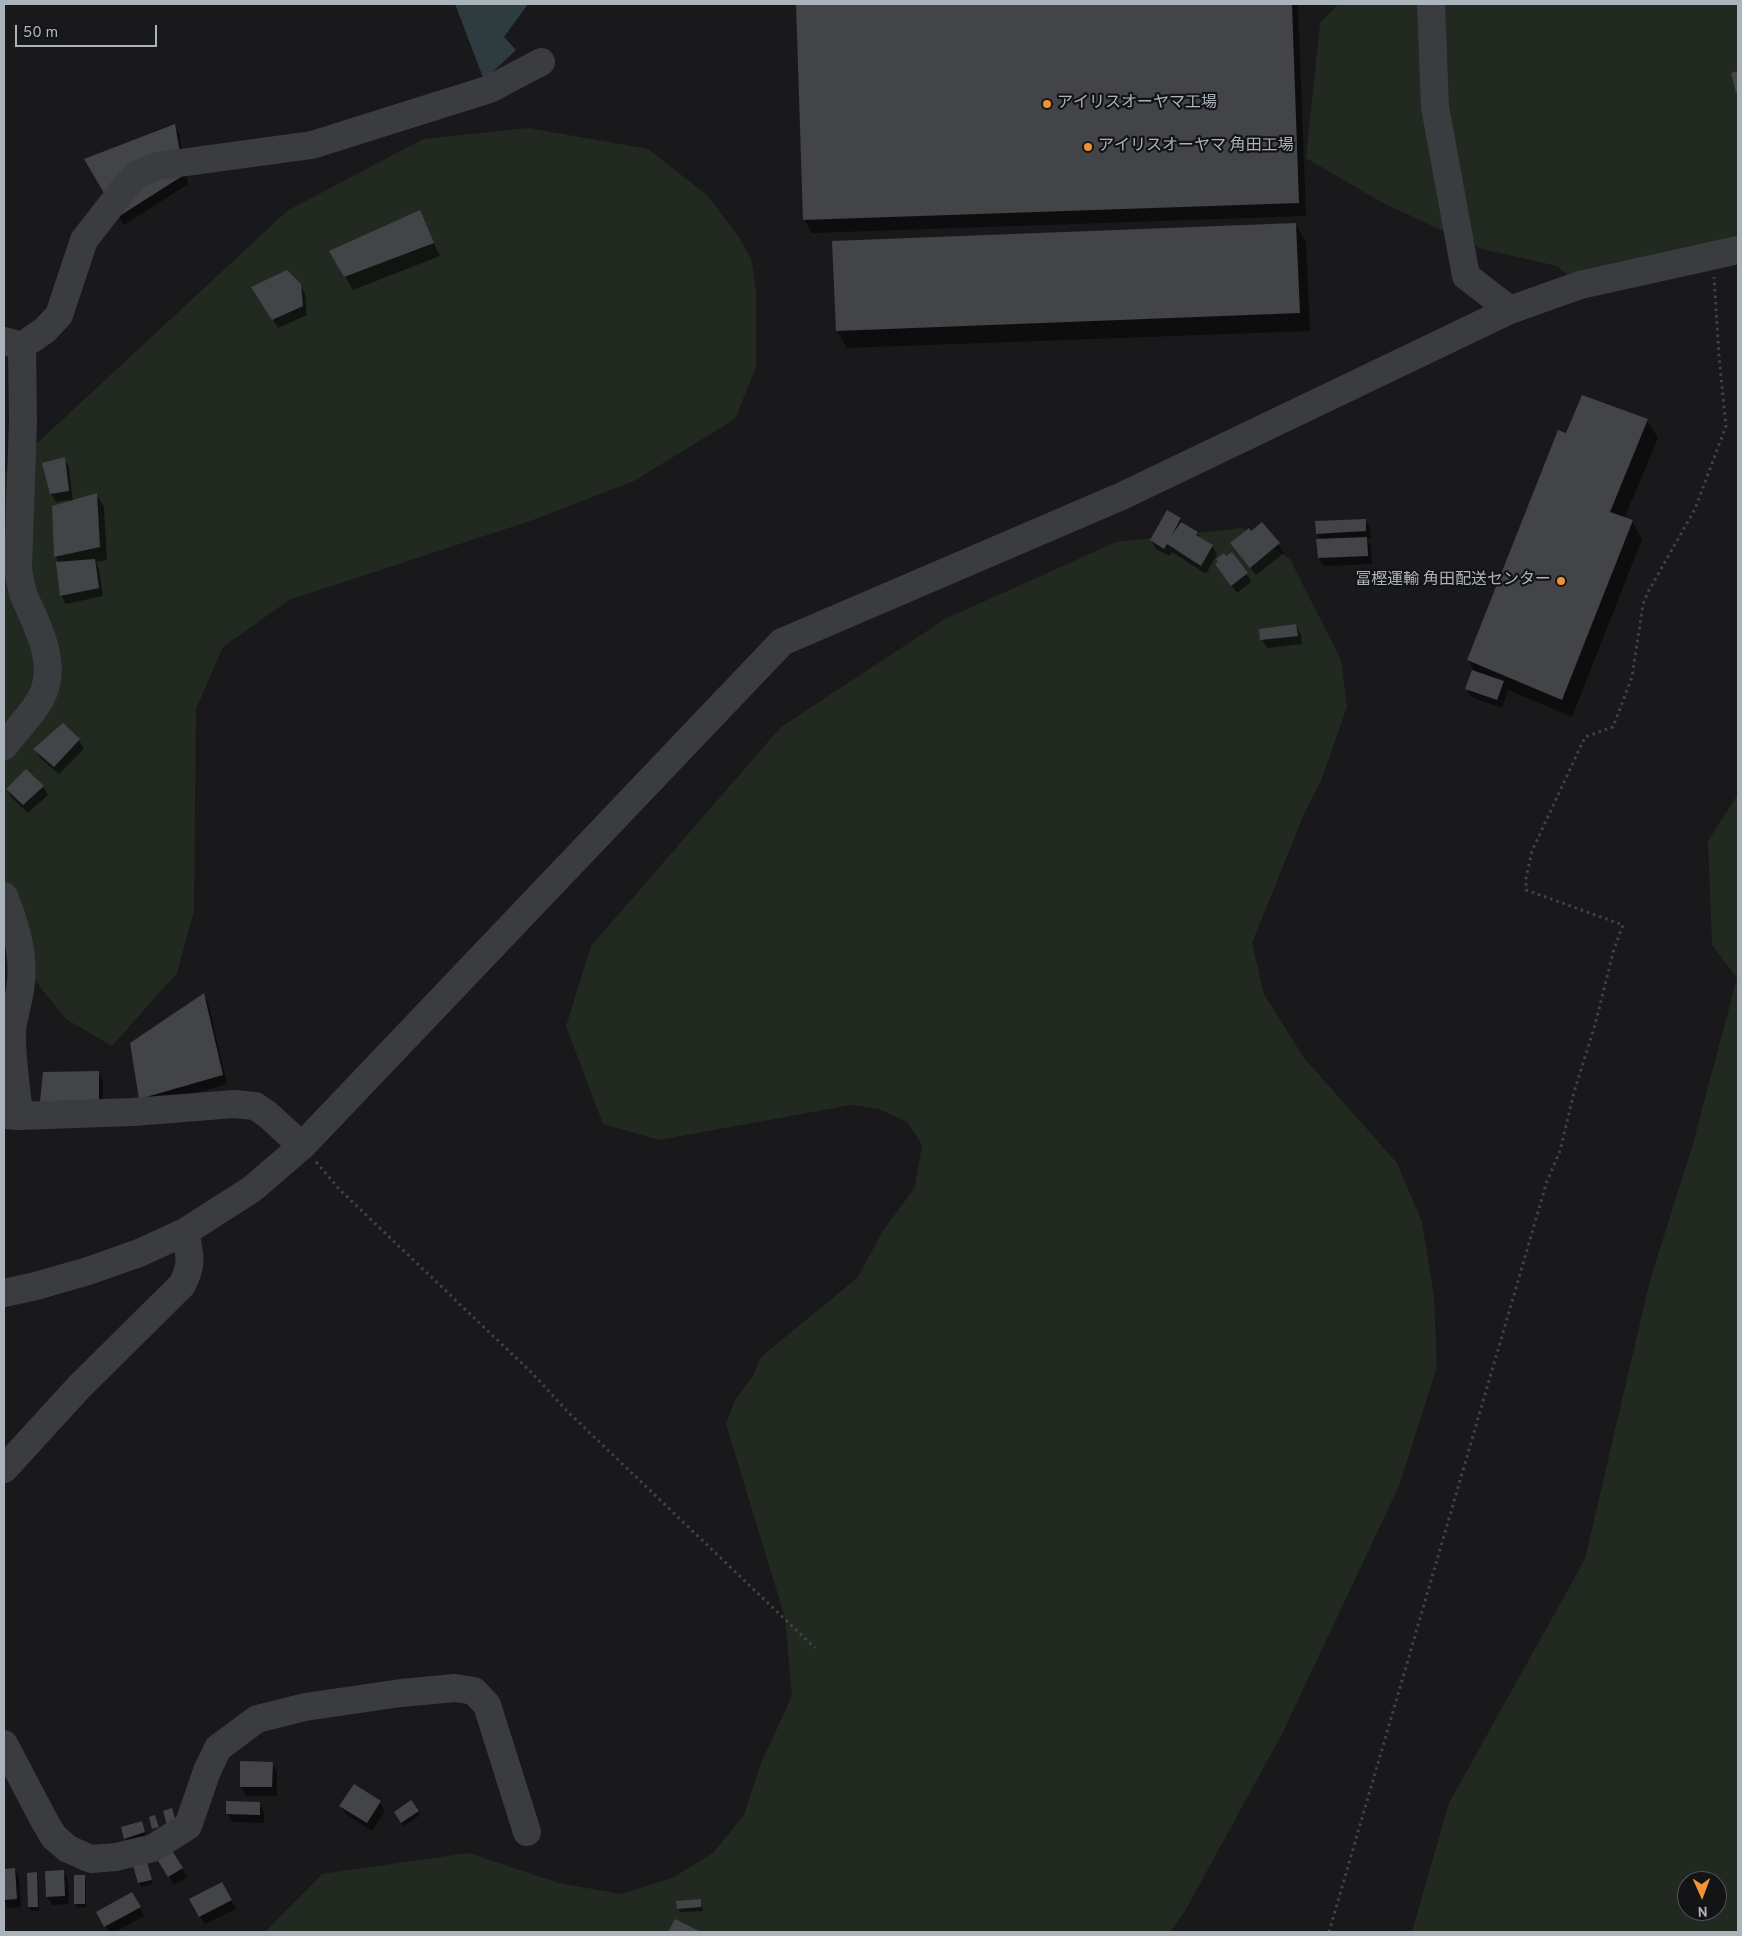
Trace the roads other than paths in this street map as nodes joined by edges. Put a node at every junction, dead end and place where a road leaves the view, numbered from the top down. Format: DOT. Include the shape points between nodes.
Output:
graph roads {
  1 [pos="1431,4"];
  2 [pos="541,62"];
  3 [pos="1726,252"];
  4 [pos="1510,310"];
  5 [pos="13,343"];
  6 [pos="4,746"];
  7 [pos="4,896"];
  8 [pos="11,1116"];
  9 [pos="302,1146"];
  10 [pos="185,1232"];
  11 [pos="4,1292"];
  12 [pos="4,1469"];
  13 [pos="4,1744"];
  14 [pos="527,1832"];
  1 -- 4 [label="street" via="1434,106 1466,276"];
  2 -- 5 [label="street" via="490,89 312,145 158,166 138,174 84,240 59,315 45,330"];
  3 -- 4 [label="street" via="1580,285"];
  4 -- 9 [label="street" via="1122,496 782,642"];
  5 -- 6 [label="street" via="22,421 18,570 23,594 44,643 47,679 41,697"];
  7 -- 8 [label="street" via="13,919 22,962 12,1034"];
  8 -- 9 [label="street" via="133,1112 234,1104 255,1106"];
  9 -- 10 [label="street" via="252,1189"];
  10 -- 11 [label="street" via="88,1271"];
  10 -- 12 [label="street" via="190,1264 182,1285 79,1387"];
  13 -- 14 [label="street" via="54,1837 68,1849 91,1859 108,1858 153,1848 188,1826 206,1772 218,1748 257,1719 305,1707 402,1692 455,1688 474,1691 487,1705"];
}
